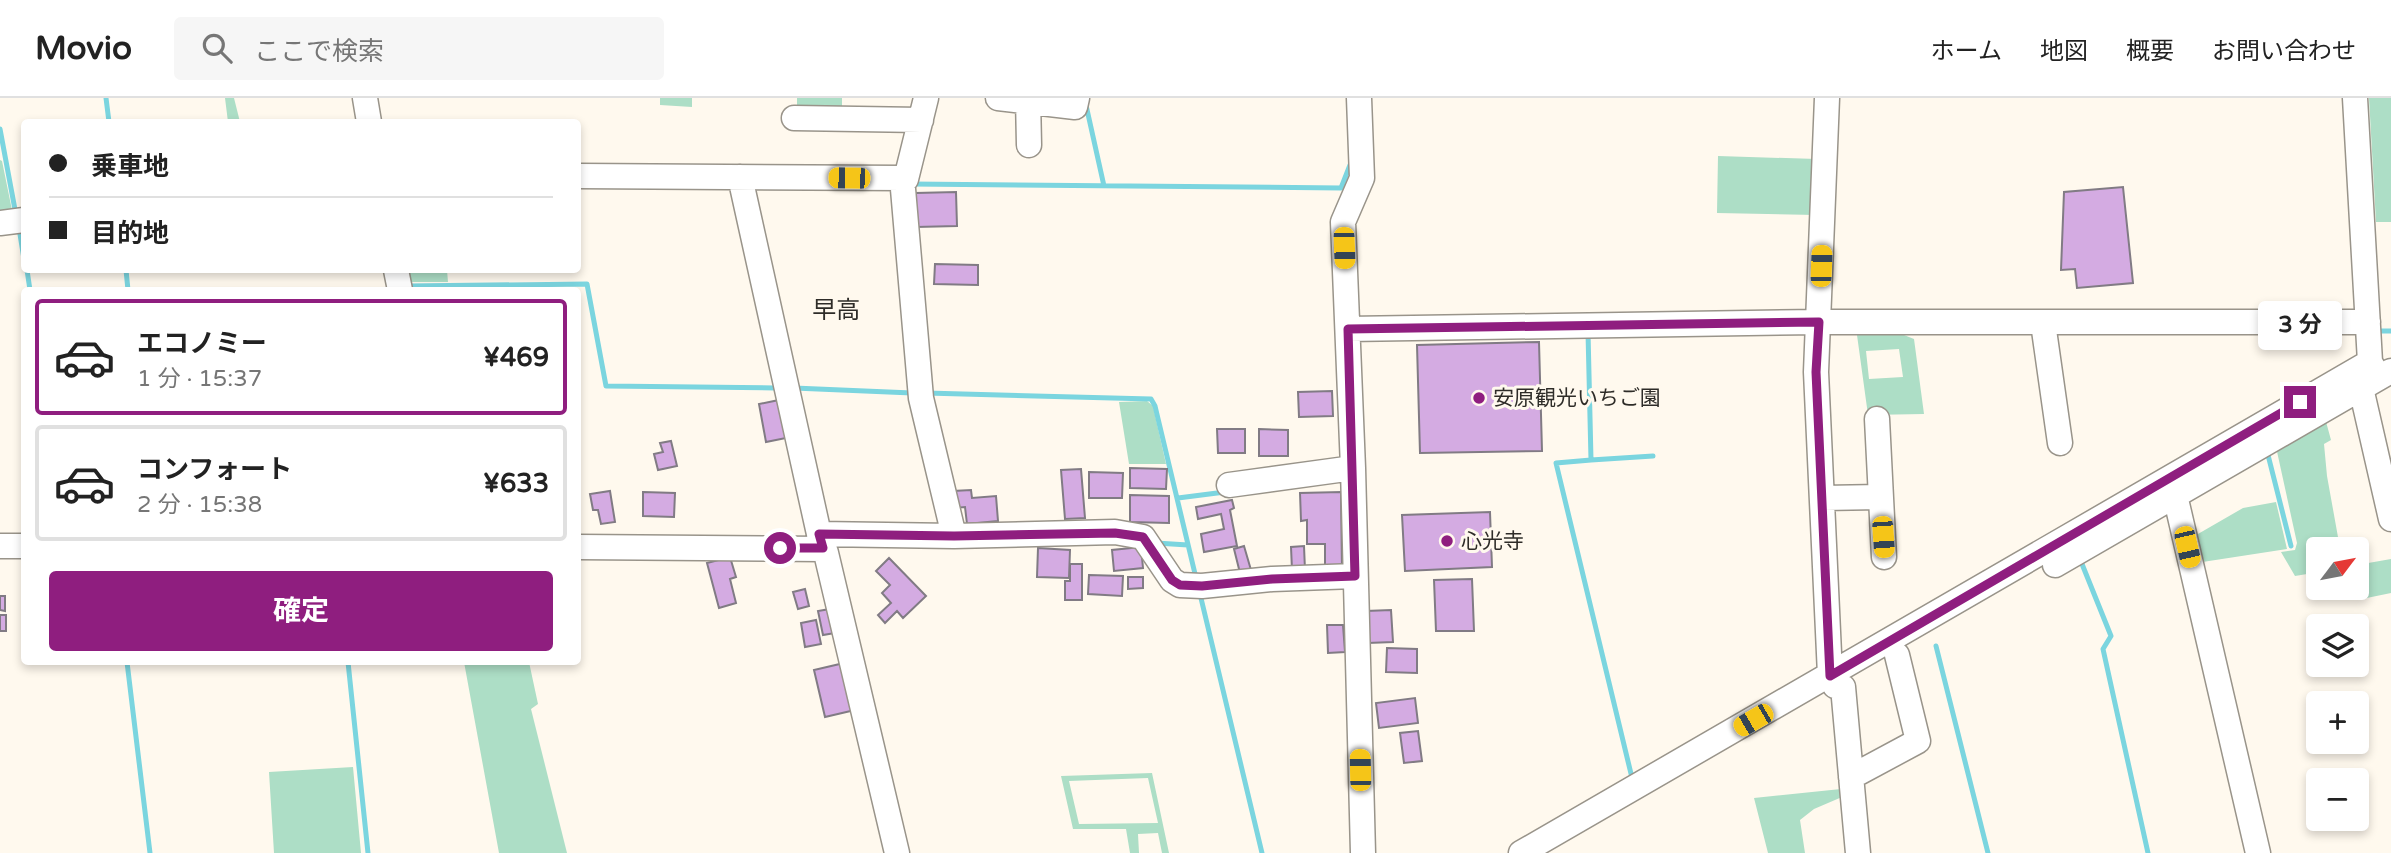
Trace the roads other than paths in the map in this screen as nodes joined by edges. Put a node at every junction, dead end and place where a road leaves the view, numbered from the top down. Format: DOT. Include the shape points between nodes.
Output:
graph roads {
  1 [pos="365,98"];
  2 [pos="998,98"];
  3 [pos="1077,98"];
  4 [pos="1359,98"];
  5 [pos="1827,98"];
  6 [pos="2355,98"];
  7 [pos="1028,100"];
  8 [pos="924,109"];
  9 [pos="794,118"];
  10 [pos="368,119"];
  11 [pos="1029,145"];
  12 [pos="581,176"];
  13 [pos="741,183"];
  14 [pos="903,183"];
  15 [pos="2043,323"];
  16 [pos="1819,327"];
  17 [pos="2368,328"];
  18 [pos="1354,329"];
  19 [pos="2375,373"];
  20 [pos="1877,419"];
  21 [pos="2060,443"];
  22 [pos="1353,468"];
  23 [pos="1229,485"];
  24 [pos="2175,495"];
  25 [pos="1880,497"];
  26 [pos="1823,498"];
  27 [pos="2391,519"];
  28 [pos="954,536"];
  29 [pos="821,541"];
  30 [pos="0,545"];
  31 [pos="21,546"];
  32 [pos="581,547"];
  33 [pos="1884,557"];
  34 [pos="1355,576"];
  35 [pos="1897,655"];
  36 [pos="1832,682"];
  37 [pos="1852,777"];
  38 [pos="897,853"];
  39 [pos="1363,853"];
  40 [pos="1521,853"];
  41 [pos="1554,853"];
  42 [pos="1858,853"];
  43 [pos="2259,853"];
  1 -- 10 [label="street"];
  2 -- 7 [label="street"];
  3 -- 7 [label="street" via="1075,107"];
  4 -- 18 [label="street" via="1362,178 1343,222"];
  5 -- 16 [label="street"];
  6 -- 17 [label="street"];
  7 -- 11 [label="street"];
  8 -- 9 [label="street"];
  8 -- 14 [label="street"];
  12 -- 13 [label="street"];
  13 -- 14 [label="street"];
  13 -- 29 [label="street"];
  14 -- 28 [label="street" via="920,393"];
  15 -- 16 [label="street"];
  15 -- 17 [label="street"];
  15 -- 21 [label="street"];
  16 -- 18 [label="street"];
  16 -- 26 [label="street" via="1816,372"];
  17 -- 19 [label="street"];
  18 -- 22 [label="street"];
  19 -- 24 [label="street"];
  19 -- 27 [label="street"];
  19 -- 36 [label="street"];
  20 -- 25 [label="street"];
  22 -- 23 [label="street"];
  22 -- 34 [label="street"];
  24 -- 35 [label="street"];
  24 -- 43 [label="street"];
  25 -- 26 [label="street"];
  25 -- 33 [label="street"];
  26 -- 36 [label="street"];
  28 -- 29 [label="street"];
  28 -- 34 [label="street" via="1115,533 1143,537 1180,585"];
  29 -- 32 [label="street"];
  29 -- 38 [label="street"];
  30 -- 31 [label="street"];
  34 -- 39 [label="street"];
  35 -- 36 [label="street"];
  35 -- 37 [label="street" via="1918,741"];
  36 -- 37 [label="street"];
  36 -- 40 [label="street"];
  36 -- 41 [label="street"];
  37 -- 42 [label="street"];
}
